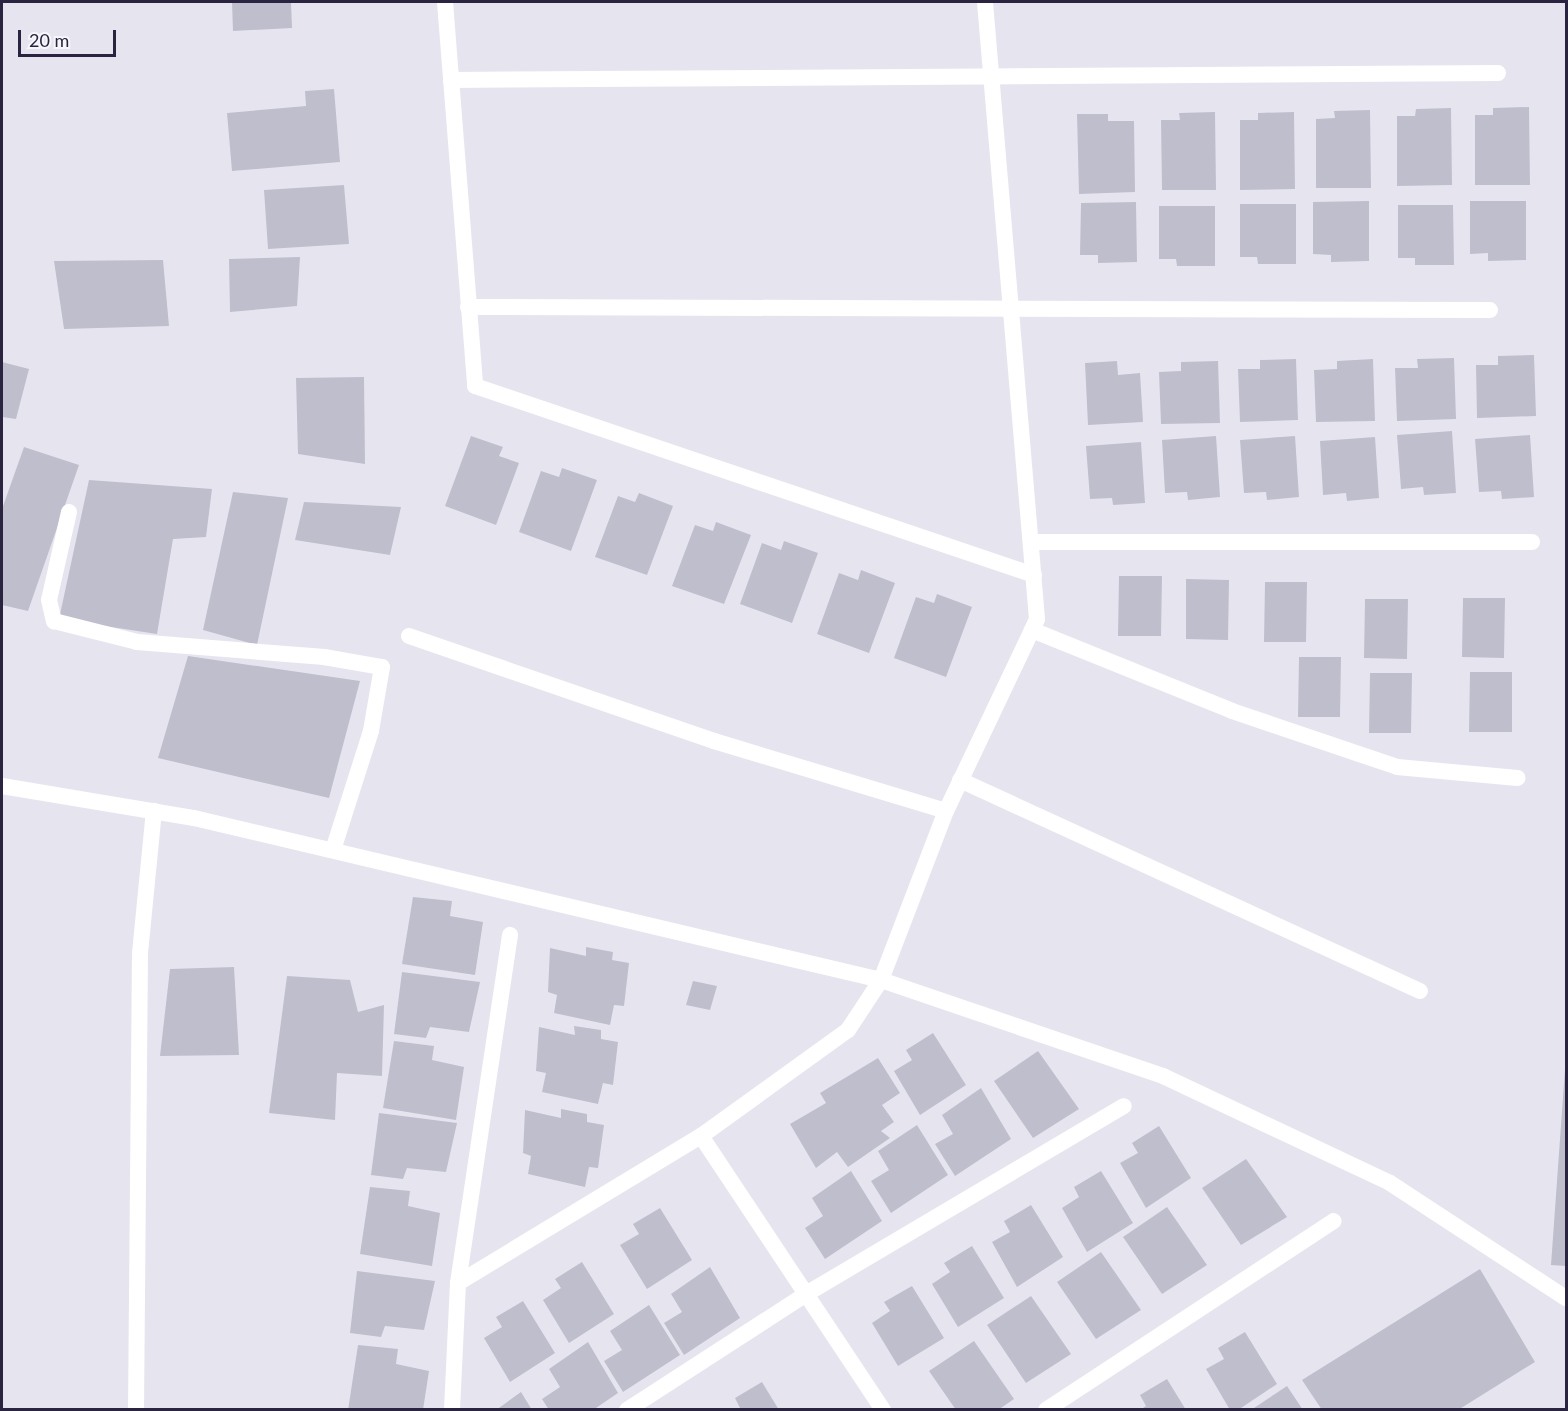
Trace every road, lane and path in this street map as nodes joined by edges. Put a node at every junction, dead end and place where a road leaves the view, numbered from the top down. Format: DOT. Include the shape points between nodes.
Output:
graph roads {
  1 [pos="445,2"];
  2 [pos="985,2"];
  3 [pos="1498,73"];
  4 [pos="991,75"];
  5 [pos="451,80"];
  6 [pos="468,307"];
  7 [pos="1490,310"];
  8 [pos="1011,311"];
  9 [pos="69,512"];
  10 [pos="1031,542"];
  11 [pos="1532,542"];
  12 [pos="1034,575"];
  13 [pos="1032,630"];
  14 [pos="409,636"];
  15 [pos="1517,778"];
  16 [pos="960,780"];
  17 [pos="2,786"];
  18 [pos="154,811"];
  19 [pos="946,811"];
  20 [pos="333,850"];
  21 [pos="510,935"];
  22 [pos="881,980"];
  23 [pos="1420,991"];
  24 [pos="1124,1107"];
  25 [pos="701,1136"];
  26 [pos="1334,1221"];
  27 [pos="458,1284"];
  28 [pos="806,1294"];
  29 [pos="1566,1298"];
  30 [pos="136,1410"];
  31 [pos="452,1410"];
  32 [pos="627,1410"];
  33 [pos="882,1410"];
  34 [pos="1046,1410"];
  1 -- 5 [label="street"];
  2 -- 4 [label="street"];
  3 -- 4 [label="street"];
  4 -- 5 [label="street"];
  4 -- 8 [label="street"];
  5 -- 6 [label="street"];
  6 -- 8 [label="street"];
  6 -- 12 [label="street" via="475,386"];
  7 -- 8 [label="street"];
  8 -- 10 [label="street"];
  9 -- 20 [label="street" via="49,600 54,621 137,642 324,657 382,667 371,731"];
  10 -- 11 [label="street"];
  10 -- 12 [label="street"];
  12 -- 13 [label="street" via="1037,619"];
  13 -- 15 [label="street" via="1232,711 1397,767"];
  13 -- 16 [label="street"];
  14 -- 19 [label="street" via="714,741"];
  16 -- 19 [label="street"];
  16 -- 23 [label="street"];
  17 -- 18 [label="street"];
  18 -- 20 [label="street"];
  18 -- 30 [label="street" via="140,953"];
  19 -- 22 [label="street"];
  20 -- 22 [label="street"];
  21 -- 27 [label="street"];
  22 -- 25 [label="street" via="849,1030"];
  22 -- 29 [label="street" via="1164,1076 1390,1183"];
  24 -- 28 [label="street"];
  25 -- 27 [label="street"];
  25 -- 28 [label="street"];
  26 -- 34 [label="street"];
  27 -- 31 [label="street"];
  28 -- 32 [label="street"];
  28 -- 33 [label="street"];
}
